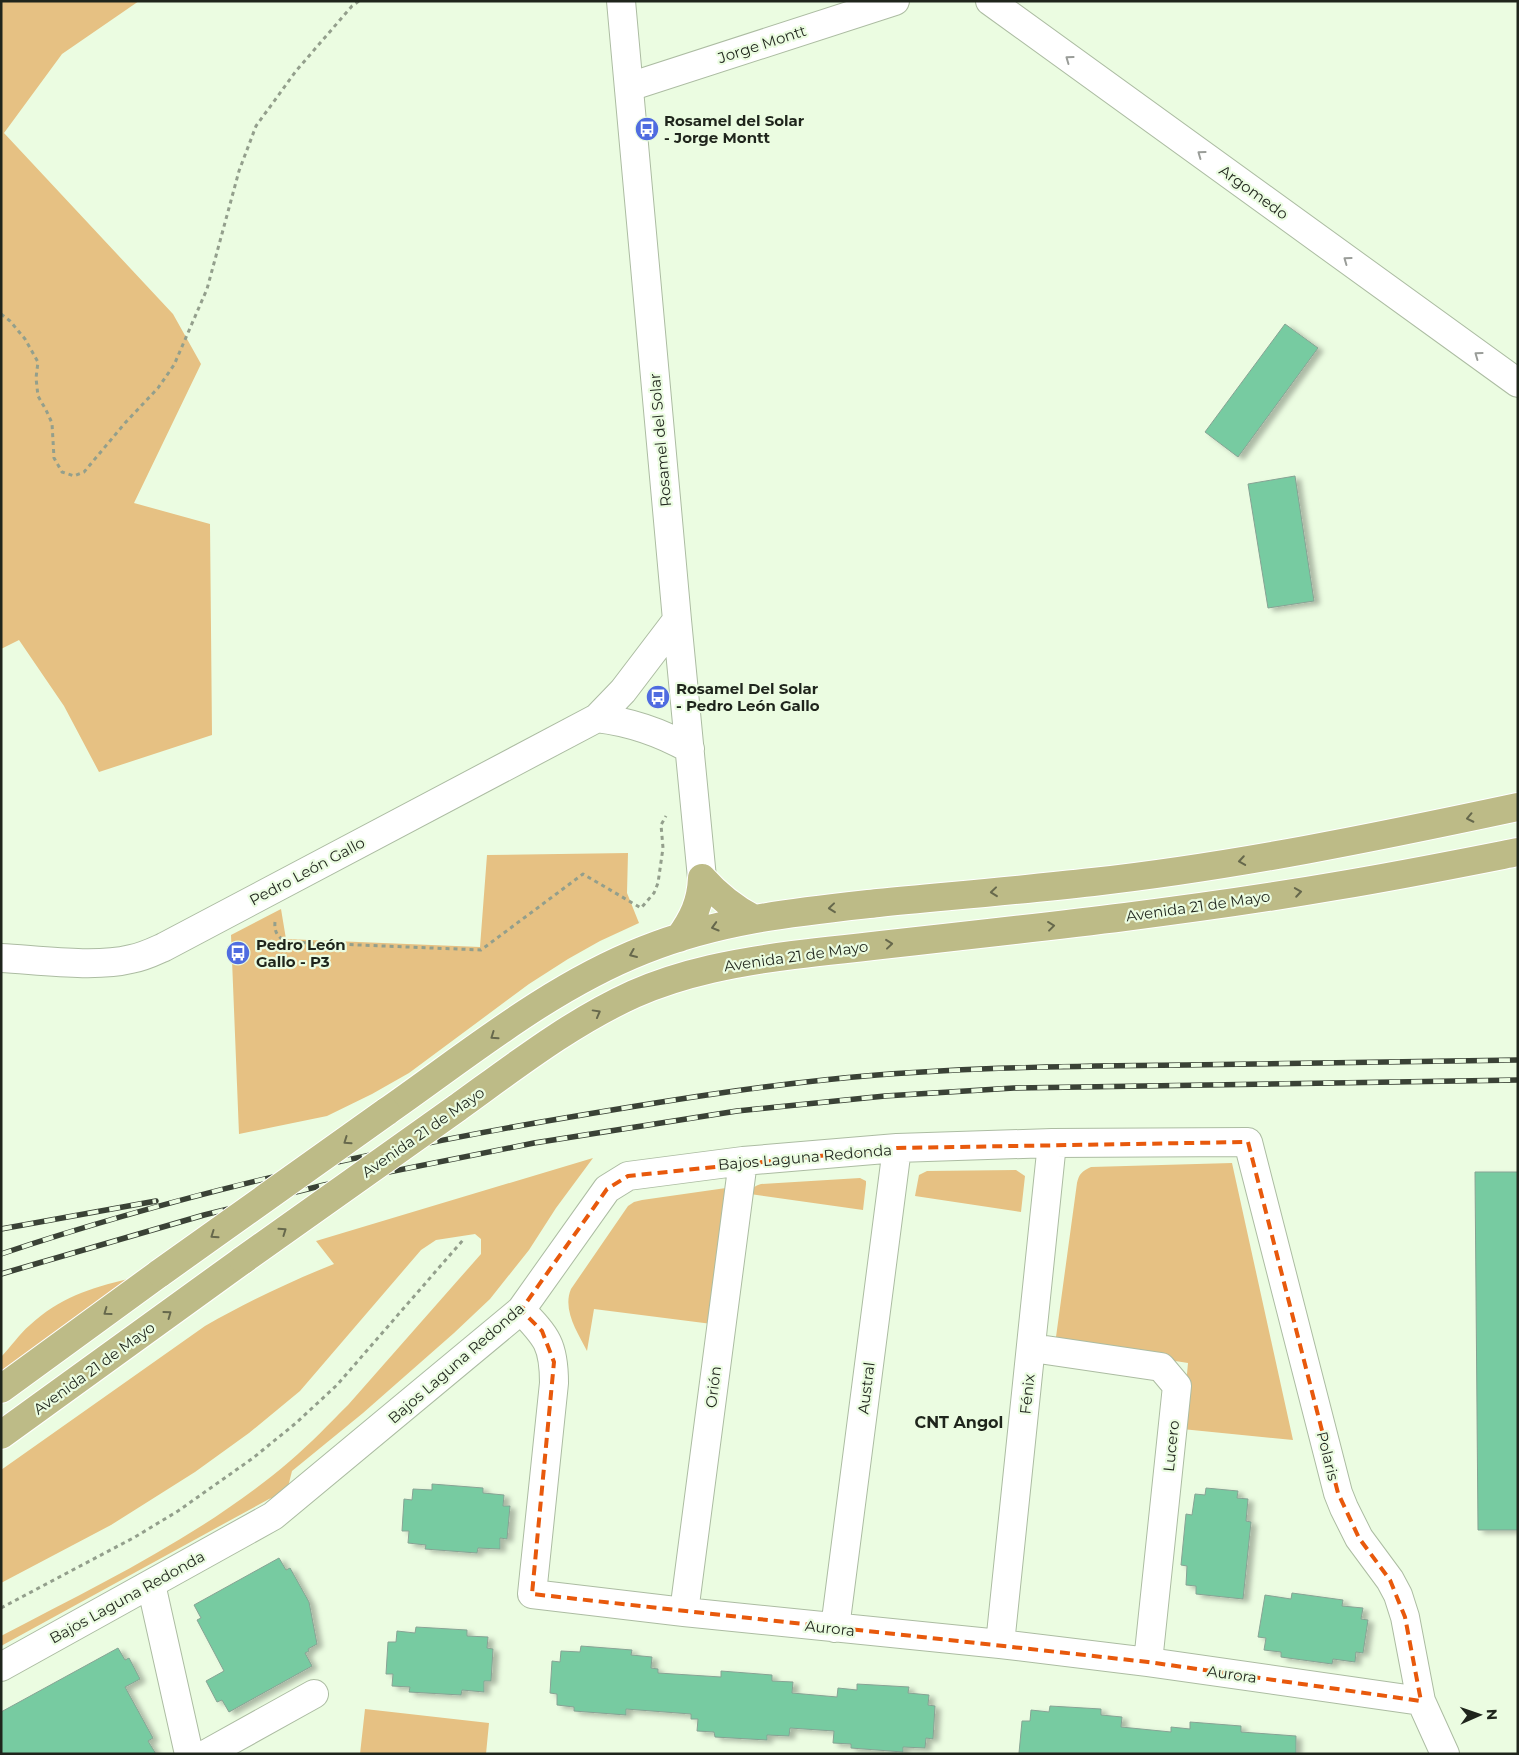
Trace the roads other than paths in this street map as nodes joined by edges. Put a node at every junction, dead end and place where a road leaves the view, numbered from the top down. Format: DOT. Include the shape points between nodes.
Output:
graph roads {
  1 [pos="621,1"];
  2 [pos="895,1"];
  3 [pos="990,1"];
  4 [pos="628,87"];
  5 [pos="1518,383"];
  6 [pos="676,620"];
  7 [pos="597,718"];
  8 [pos="690,750"];
  9 [pos="1518,808"];
  10 [pos="1518,852"];
  11 [pos="702,878"];
  12 [pos="754,919"];
  13 [pos="679,938"];
  14 [pos="1,958"];
  15 [pos="1248,1142"];
  16 [pos="1052,1143"];
  17 [pos="897,1148"];
  18 [pos="743,1161"];
  19 [pos="521,1310"];
  20 [pos="1032,1348"];
  21 [pos="1,1390"];
  22 [pos="1,1435"];
  23 [pos="151,1584"];
  24 [pos="684,1612"];
  25 [pos="835,1628"];
  26 [pos="1000,1644"];
  27 [pos="1148,1662"];
  28 [pos="1,1667"];
  29 [pos="314,1694"];
  30 [pos="1421,1701"];
  31 [pos="189,1754"];
  32 [pos="206,1754"];
  33 [pos="1444,1754"];
  1 -- 4 [label="street, Rosamel del Solar"];
  2 -- 4 [label="street, Jorge Montt"];
  5 -- 3 [label="street, Argomedo, one-way"];
  4 -- 6 [label="street, Rosamel del Solar"];
  6 -- 7 [label="street, Pedro León Gallo" via="623,691"];
  6 -- 8 [label="street, Rosamel del Solar"];
  7 -- 8 [label="street" via="642,726"];
  7 -- 14 [label="street, Pedro León Gallo" via="164,947 131,960 111,963"];
  8 -- 11 [label="street, Rosamel del Solar"];
  9 -- 12 [label="main road, one-way" via="1364,840 1177,871"];
  22 -- 10 [label="main road, Avenida 21 de Mayo, one-way, bridge" via="555,1038 612,1005 654,986 751,960 1248,900"];
  11 -- 12 [label="main road" via="730,905"];
  11 -- 13 [label="main road" via="696,910"];
  12 -- 13 [label="main road, one-way"];
  13 -- 21 [label="main road, one-way, bridge" via="646,949 578,980 539,1004"];
  15 -- 16 [label="street, Bajos Laguna Redonda"];
  15 -- 30 [label="street, Polaris" via="1338,1494 1359,1538 1398,1595"];
  16 -- 17 [label="street, Bajos Laguna Redonda"];
  16 -- 20 [label="street, Fénix"];
  17 -- 18 [label="street, Bajos Laguna Redonda"];
  17 -- 25 [label="street, Austral"];
  18 -- 19 [label="street, Bajos Laguna Redonda" via="628,1176 607,1189"];
  18 -- 24 [label="street, Orión"];
  19 -- 23 [label="street, Bajos Laguna Redonda" via="273,1516"];
  19 -- 24 [label="street, Aurora" via="542,1331 554,1362 532,1594"];
  20 -- 26 [label="street, Fénix"];
  20 -- 27 [label="street, Lucero" via="1161,1366 1177,1386"];
  23 -- 28 [label="street, Bajos Laguna Redonda"];
  23 -- 31 [label="street"];
  24 -- 25 [label="street, Aurora"];
  25 -- 26 [label="street, Aurora"];
  26 -- 27 [label="street, Aurora"];
  27 -- 30 [label="street, Aurora"];
  29 -- 32 [label="street"];
  30 -- 33 [label="street, Polaris"];
}
